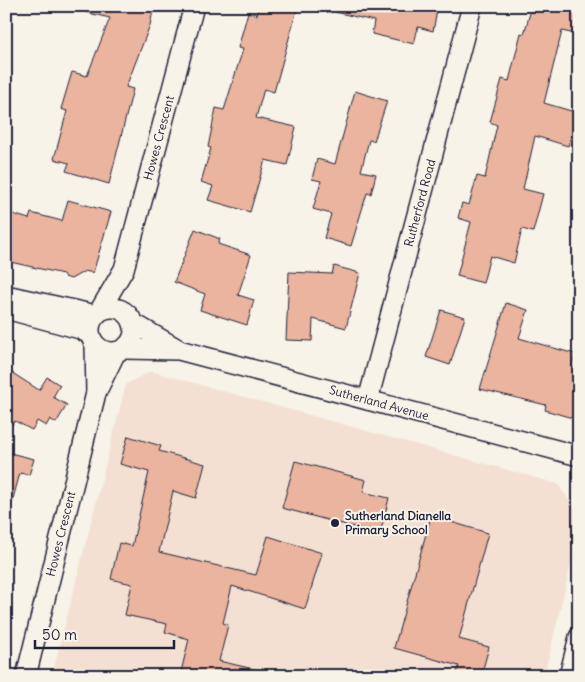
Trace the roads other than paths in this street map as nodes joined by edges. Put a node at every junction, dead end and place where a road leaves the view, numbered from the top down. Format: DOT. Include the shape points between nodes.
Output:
graph roads {
  1 [pos="194,6"];
  2 [pos="472,6"];
  3 [pos="124,269"];
  4 [pos="6,295"];
  5 [pos="6,310"];
  6 [pos="98,313"];
  7 [pos="129,318"];
  8 [pos="92,339"];
  9 [pos="179,350"];
  10 [pos="120,351"];
  11 [pos="96,393"];
  12 [pos="368,400"];
  13 [pos="579,456"];
  14 [pos="579,637"];
  15 [pos="26,676"];
  16 [pos="569,676"];
  1 -- 3 [label="street, Howes Crescent"];
  2 -- 12 [label="street, Rutherford Road"];
  3 -- 6 [label="street, Howes Crescent"];
  3 -- 7 [label="street, Howes Crescent"];
  4 -- 6 [label="street"];
  5 -- 8 [label="street" via="80,329"];
  6 -- 7 [label="street" via="116,307"];
  6 -- 8 [label="street" via="89,326"];
  7 -- 9 [label="street, Sutherland Avenue"];
  7 -- 10 [label="street" via="133,337"];
  8 -- 10 [label="street" via="108,352"];
  8 -- 11 [label="street, Howes Crescent"];
  9 -- 10 [label="street, Sutherland Avenue"];
  9 -- 12 [label="street, Sutherland Avenue"];
  10 -- 11 [label="street, Howes Crescent"];
  11 -- 15 [label="street, Howes Crescent"];
  12 -- 13 [label="street, Sutherland Avenue"];
  14 -- 16 [label="street"];
}
